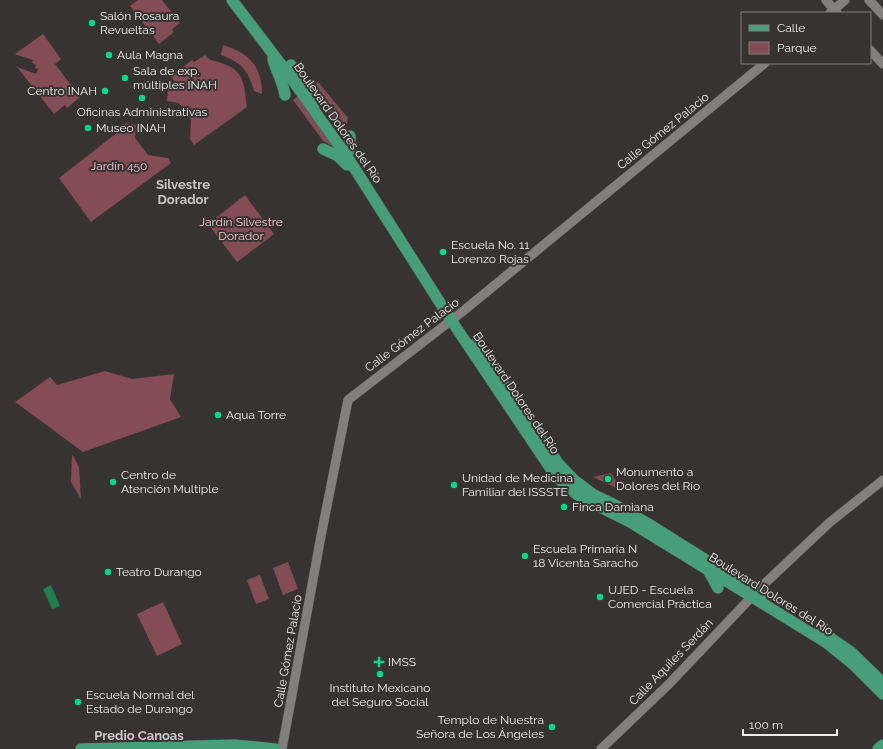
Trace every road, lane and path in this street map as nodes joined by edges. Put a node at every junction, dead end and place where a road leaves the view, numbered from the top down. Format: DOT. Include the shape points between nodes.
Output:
graph roads {
  1 [pos="232,0"];
  2 [pos="240,0"];
  3 [pos="826,0"];
  4 [pos="845,0"];
  5 [pos="869,0"];
  6 [pos="834,12"];
  7 [pos="883,14"];
  8 [pos="871,51"];
  9 [pos="272,52"];
  10 [pos="764,64"];
  11 [pos="883,64"];
  12 [pos="285,95"];
  13 [pos="350,136"];
  14 [pos="323,149"];
  15 [pos="350,150"];
  16 [pos="357,172"];
  17 [pos="454,318"];
  18 [pos="883,480"];
  19 [pos="582,498"];
  20 [pos="596,511"];
  21 [pos="709,572"];
  22 [pos="718,588"];
  23 [pos="753,594"];
  24 [pos="826,643"];
  25 [pos="835,660"];
  26 [pos="883,683"];
  27 [pos="883,694"];
  28 [pos="883,745"];
  29 [pos="81,749"];
  30 [pos="275,749"];
  31 [pos="282,749"];
  32 [pos="601,749"];
  33 [pos="878,749"];
  1 -- 9 [label="main road, Boulevard Dolores del Río"];
  2 -- 15 [label="main road, Boulevard Dolores del Río" via="305,84"];
  3 -- 6 [label="street"];
  4 -- 6 [label="street"];
  5 -- 7 [label="street"];
  8 -- 11 [label="street"];
  9 -- 12 [label="main road"];
  9 -- 16 [label="main road, Boulevard Dolores del Río"];
  10 -- 17 [label="street, Calle Gómez Palacio"];
  13 -- 15 [label="main road"];
  14 -- 16 [label="main road" via="338,156"];
  15 -- 17 [label="main road, Boulevard Dolores del Río"];
  16 -- 17 [label="main road, Boulevard Dolores del Río" via="404,247"];
  17 -- 19 [label="main road, Boulevard Dolores del Río" via="556,474 566,486"];
  17 -- 23 [label="main road, Boulevard Dolores del Río" via="558,463 574,480 594,495 647,523"];
  17 -- 31 [label="street, Calle Gómez Palacio" via="348,400"];
  18 -- 23 [label="street, Calle Aquiles Serdán" via="829,523"];
  19 -- 20 [label="main road"];
  19 -- 21 [label="main road, Boulevard Dolores del Río" via="624,518"];
  21 -- 22 [label="main road"];
  21 -- 23 [label="main road, Boulevard Dolores del Río"];
  23 -- 24 [label="main road, Boulevard Dolores del Río"];
  23 -- 26 [label="main road, Boulevard Dolores del Río" via="832,638 865,664"];
  23 -- 32 [label="street, Calle Aquiles Serdán" via="669,684"];
  24 -- 25 [label="main road"];
  24 -- 27 [label="main road, Boulevard Dolores del Río" via="854,665"];
  28 -- 33 [label="main road"];
  29 -- 30 [label="main road" via="234,745"];
}
